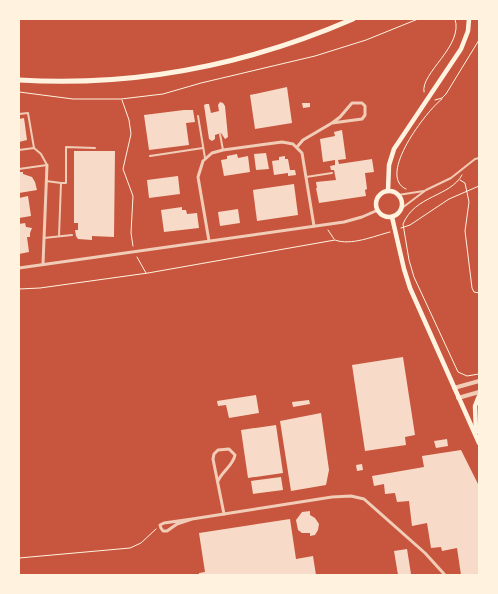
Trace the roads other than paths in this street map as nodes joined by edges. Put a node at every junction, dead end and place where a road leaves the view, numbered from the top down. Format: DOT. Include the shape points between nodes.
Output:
graph roads {
  1 [pos="353,19"];
  2 [pos="469,19"];
  3 [pos="19,80"];
  4 [pos="19,114"];
  5 [pos="198,116"];
  6 [pos="332,123"];
  7 [pos="220,134"];
  8 [pos="297,147"];
  9 [pos="34,148"];
  10 [pos="95,148"];
  11 [pos="203,148"];
  12 [pos="19,150"];
  13 [pos="223,150"];
  14 [pos="150,156"];
  15 [pos="205,158"];
  16 [pos="479,158"];
  17 [pos="47,165"];
  18 [pos="19,169"];
  19 [pos="332,174"];
  20 [pos="306,178"];
  21 [pos="46,181"];
  22 [pos="61,182"];
  23 [pos="426,190"];
  24 [pos="388,191"];
  25 [pos="398,194"];
  26 [pos="402,208"];
  27 [pos="378,210"];
  28 [pos="392,216"];
  29 [pos="314,226"];
  30 [pos="72,235"];
  31 [pos="59,236"];
  32 [pos="44,238"];
  33 [pos="209,241"];
  34 [pos="43,264"];
  35 [pos="19,268"];
  36 [pos="479,381"];
  37 [pos="454,388"];
  38 [pos="479,392"];
  39 [pos="479,396"];
  40 [pos="458,398"];
  41 [pos="476,436"];
  42 [pos="479,443"];
  43 [pos="218,481"];
  44 [pos="224,514"];
  45 [pos="192,519"];
  46 [pos="445,575"];
  1 -- 3 [label="main road" via="266,51 178,72 104,80"];
  2 -- 24 [label="main road" via="461,48 394,149 388,170"];
  4 -- 9 [label="lane" via="28,113"];
  5 -- 11 [label="lane"];
  6 -- 6 [label="street" via="362,119 366,116 365,106 352,103"];
  6 -- 8 [label="street"];
  7 -- 13 [label="lane"];
  8 -- 13 [label="street" via="282,142"];
  8 -- 20 [label="street" via="302,153"];
  9 -- 12 [label="lane"];
  9 -- 17 [label="lane"];
  10 -- 22 [label="lane" via="66,147 66,183"];
  11 -- 14 [label="lane"];
  11 -- 15 [label="lane"];
  13 -- 15 [label="street"];
  15 -- 33 [label="street" via="198,177"];
  16 -- 23 [label="lane" via="451,178"];
  17 -- 18 [label="lane"];
  17 -- 21 [label="street"];
  19 -- 20 [label="lane"];
  20 -- 29 [label="street"];
  21 -- 22 [label="lane"];
  21 -- 32 [label="street"];
  22 -- 31 [label="lane"];
  23 -- 25 [label="lane"];
  23 -- 26 [label="lane"];
  24 -- 25 [label="main road"];
  24 -- 27 [label="main road" via="379,197"];
  25 -- 26 [label="main road"];
  26 -- 28 [label="main road"];
  27 -- 28 [label="main road" via="382,215"];
  27 -- 29 [label="street" via="354,220"];
  28 -- 37 [label="main road" via="410,288"];
  29 -- 33 [label="street"];
  30 -- 31 [label="lane"];
  31 -- 32 [label="lane"];
  32 -- 34 [label="street"];
  33 -- 34 [label="street"];
  34 -- 35 [label="street"];
  36 -- 37 [label="street"];
  37 -- 40 [label="main road"];
  38 -- 40 [label="street"];
  39 -- 41 [label="main road" via="474,416"];
  40 -- 41 [label="main road"];
  41 -- 42 [label="main road"];
  43 -- 43 [label="street" via="214,454 218,450 229,449 235,455 234,461"];
  43 -- 44 [label="street"];
  44 -- 45 [label="street"];
  44 -- 46 [label="street" via="332,497 364,499"];
  45 -- 45 [label="street" via="167,531 163,531 160,525"];
}
